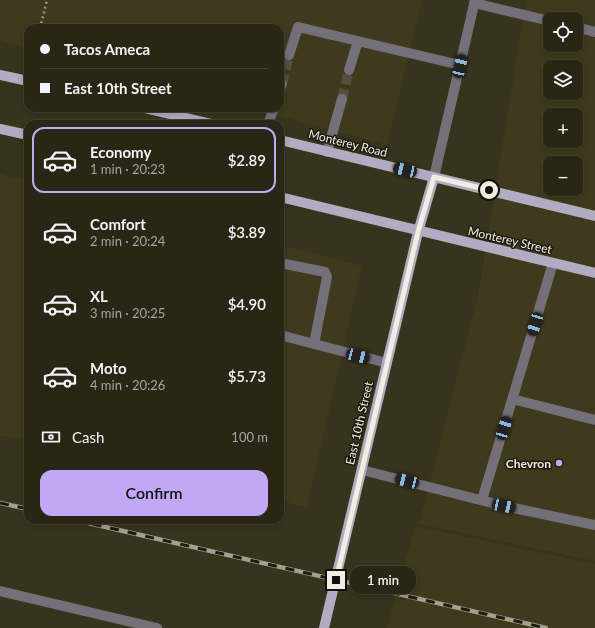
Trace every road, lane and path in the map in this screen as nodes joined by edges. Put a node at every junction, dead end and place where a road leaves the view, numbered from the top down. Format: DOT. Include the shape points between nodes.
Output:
graph roads {
  1 [pos="47,0"];
  2 [pos="475,1"];
  3 [pos="543,19"];
  4 [pos="41,24"];
  5 [pos="583,29"];
  6 [pos="595,32"];
  7 [pos="358,41"];
  8 [pos="289,55"];
  9 [pos="460,66"];
  10 [pos="349,70"];
  11 [pos="0,75"];
  12 [pos="24,80"];
  13 [pos="342,99"];
  14 [pos="161,112"];
  15 [pos="195,120"];
  16 [pos="0,128"];
  17 [pos="24,134"];
  18 [pos="284,141"];
  19 [pos="327,152"];
  20 [pos="434,177"];
  21 [pos="284,198"];
  22 [pos="595,216"];
  23 [pos="418,232"];
  24 [pos="553,263"];
  25 [pos="284,264"];
  26 [pos="595,273"];
  27 [pos="284,335"];
  28 [pos="314,344"];
  29 [pos="387,363"];
  30 [pos="512,399"];
  31 [pos="595,420"];
  32 [pos="362,470"];
  33 [pos="482,500"];
  34 [pos="595,525"];
  35 [pos="0,591"];
  36 [pos="157,628"];
  37 [pos="324,628"];
  1 -- 4 [label="path"];
  2 -- 3 [label="street"];
  2 -- 9 [label="street"];
  5 -- 6 [label="street"];
  7 -- 8 [label="street" via="298,27"];
  7 -- 9 [label="street"];
  7 -- 10 [label="street"];
  9 -- 20 [label="street"];
  11 -- 12 [label="main road"];
  13 -- 19 [label="street"];
  14 -- 15 [label="main road"];
  16 -- 17 [label="main road"];
  18 -- 19 [label="main road, Monterey Road"];
  19 -- 20 [label="main road, Monterey Road"];
  20 -- 22 [label="main road"];
  20 -- 23 [label="main road, East 10th Street"];
  21 -- 23 [label="main road"];
  23 -- 24 [label="main road, Monterey Street"];
  23 -- 29 [label="main road, East 10th Street"];
  24 -- 26 [label="main road, Monterey Street"];
  24 -- 30 [label="street"];
  25 -- 28 [label="street" via="325,272 327,276"];
  27 -- 28 [label="street"];
  28 -- 29 [label="street"];
  29 -- 32 [label="main road, East 10th Street"];
  30 -- 31 [label="street"];
  30 -- 33 [label="street"];
  32 -- 33 [label="street"];
  32 -- 37 [label="main road, East 10th Street"];
  33 -- 34 [label="street"];
  35 -- 36 [label="street"];
}
